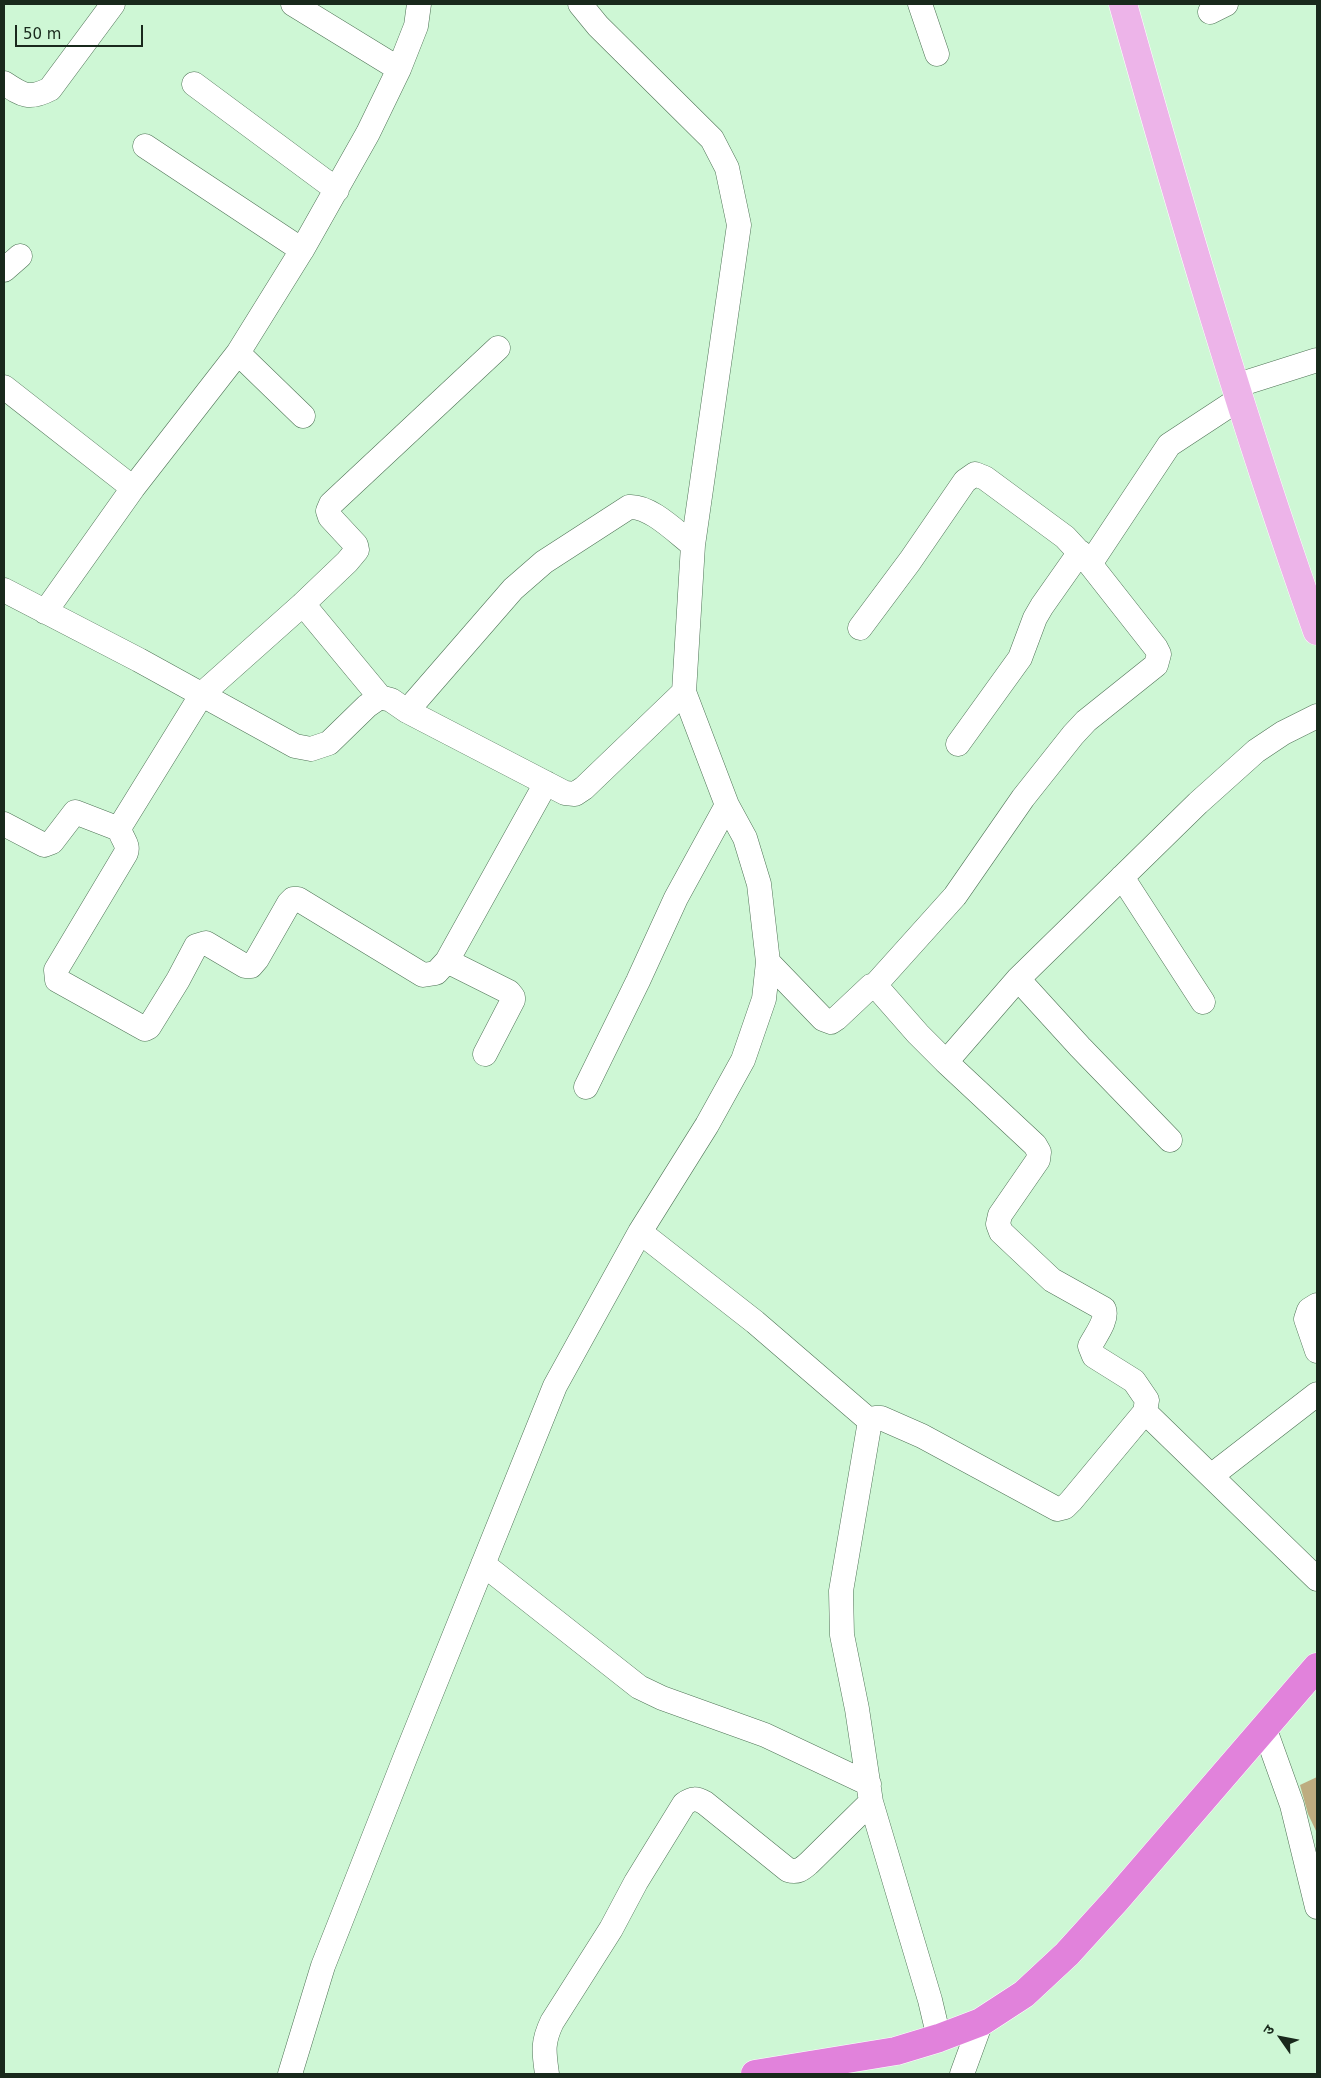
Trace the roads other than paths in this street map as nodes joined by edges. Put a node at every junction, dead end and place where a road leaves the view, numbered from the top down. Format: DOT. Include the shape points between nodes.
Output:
graph roads {
  1 [pos="113,4"];
  2 [pos="294,4"];
  3 [pos="419,4"];
  4 [pos="580,4"];
  5 [pos="920,4"];
  6 [pos="1123,4"];
  7 [pos="937,54"];
  8 [pos="399,70"];
  9 [pos="4,83"];
  10 [pos="194,84"];
  11 [pos="145,146"];
  12 [pos="337,190"];
  13 [pos="302,250"];
  14 [pos="498,348"];
  15 [pos="238,353"];
  16 [pos="1317,360"];
  17 [pos="4,387"];
  18 [pos="1237,393"];
  19 [pos="303,416"];
  20 [pos="133,488"];
  21 [pos="693,545"];
  22 [pos="1085,558"];
  23 [pos="4,592"];
  24 [pos="303,604"];
  25 [pos="44,612"];
  26 [pos="860,628"];
  27 [pos="1317,631"];
  28 [pos="684,692"];
  29 [pos="202,694"];
  30 [pos="380,698"];
  31 [pos="407,711"];
  32 [pos="1317,716"];
  33 [pos="958,744"];
  34 [pos="546,783"];
  35 [pos="727,805"];
  36 [pos="4,824"];
  37 [pos="120,829"];
  38 [pos="1122,877"];
  39 [pos="447,961"];
  40 [pos="768,962"];
  41 [pos="1018,979"];
  42 [pos="875,985"];
  43 [pos="1203,1002"];
  44 [pos="484,1054"];
  45 [pos="946,1062"];
  46 [pos="586,1086"];
  47 [pos="1170,1140"];
  48 [pos="640,1232"];
  49 [pos="1317,1305"];
  50 [pos="1317,1351"];
  51 [pos="1317,1394"];
  52 [pos="1145,1412"];
  53 [pos="870,1421"];
  54 [pos="1211,1476"];
  55 [pos="483,1564"];
  56 [pos="1317,1579"];
  57 [pos="1317,1667"];
  58 [pos="1264,1727"];
  59 [pos="870,1793"];
  60 [pos="1317,1907"];
  61 [pos="981,2022"];
  62 [pos="939,2038"];
  63 [pos="290,2074"];
  64 [pos="547,2074"];
  65 [pos="755,2074"];
  66 [pos="962,2074"];
  1 -- 9 [label="street" via="50,89 37,96 24,96"];
  2 -- 8 [label="street"];
  3 -- 8 [label="street" via="416,26"];
  4 -- 21 [label="street" via="598,26 712,139 727,168 739,225"];
  5 -- 7 [label="street"];
  6 -- 18 [label="main road"];
  8 -- 12 [label="street"];
  10 -- 12 [label="street"];
  11 -- 13 [label="street"];
  12 -- 13 [label="street"];
  13 -- 15 [label="street"];
  14 -- 24 [label="street" via="331,504 330,517 357,550"];
  15 -- 19 [label="street"];
  15 -- 20 [label="street"];
  16 -- 18 [label="street"];
  17 -- 20 [label="street"];
  18 -- 22 [label="street" via="1169,445"];
  18 -- 27 [label="main road"];
  20 -- 25 [label="street"];
  21 -- 28 [label="street"];
  21 -- 31 [label="street" via="662,520 641,509 629,507 544,562 513,589"];
  22 -- 26 [label="street" via="1058,531 985,478 971,475"];
  22 -- 33 [label="street" via="1042,606 1020,658"];
  22 -- 42 [label="street" via="1156,648 1159,654 1156,665 1073,735 1023,798 955,896"];
  23 -- 25 [label="street"];
  24 -- 29 [label="street"];
  24 -- 30 [label="street"];
  25 -- 29 [label="street"];
  28 -- 34 [label="street" via="575,794 565,793"];
  28 -- 35 [label="street"];
  29 -- 30 [label="street" via="294,746 311,749 329,743 367,706"];
  29 -- 37 [label="street"];
  30 -- 31 [label="street" via="391,700"];
  31 -- 34 [label="street"];
  32 -- 38 [label="street" via="1256,751"];
  34 -- 39 [label="street"];
  35 -- 40 [label="street" via="745,838 759,884"];
  35 -- 46 [label="street" via="676,898"];
  36 -- 37 [label="street" via="44,845 52,842 75,812"];
  37 -- 39 [label="street" via="128,849 55,975 61,983 142,1029 149,1026 196,946 206,943 250,966 293,899 303,901 423,975 436,973"];
  38 -- 41 [label="street"];
  38 -- 43 [label="street"];
  39 -- 44 [label="street" via="513,997"];
  40 -- 42 [label="street" via="828,1022"];
  40 -- 48 [label="street" via="764,998 743,1060 707,1125"];
  41 -- 45 [label="street"];
  41 -- 47 [label="street"];
  42 -- 45 [label="street"];
  45 -- 52 [label="street" via="1039,1152 1038,1160 1000,1216 1001,1232 1052,1280 1104,1309 1104,1320 1090,1346 1094,1356 1134,1381 1147,1400"];
  48 -- 53 [label="street" via="755,1322"];
  48 -- 55 [label="street" via="555,1386"];
  49 -- 50 [label="street" via="1309,1310 1306,1319"];
  51 -- 54 [label="street"];
  52 -- 53 [label="street" via="1072,1501 1058,1509 922,1436 881,1418"];
  52 -- 54 [label="street"];
  53 -- 59 [label="street" via="841,1591 842,1634"];
  54 -- 56 [label="street"];
  55 -- 59 [label="street" via="639,1687 671,1702 765,1735"];
  55 -- 63 [label="street" via="323,1966"];
  57 -- 58 [label="highway"];
  58 -- 60 [label="street" via="1292,1805"];
  58 -- 61 [label="highway" via="1067,1954 1024,1994"];
  59 -- 62 [label="street"];
  59 -- 64 [label="street" via="809,1863 794,1872 698,1799 690,1799 684,1804 552,2022 545,2037"];
  61 -- 62 [label="highway"];
  61 -- 66 [label="street"];
  62 -- 65 [label="highway" via="896,2051"];
}
